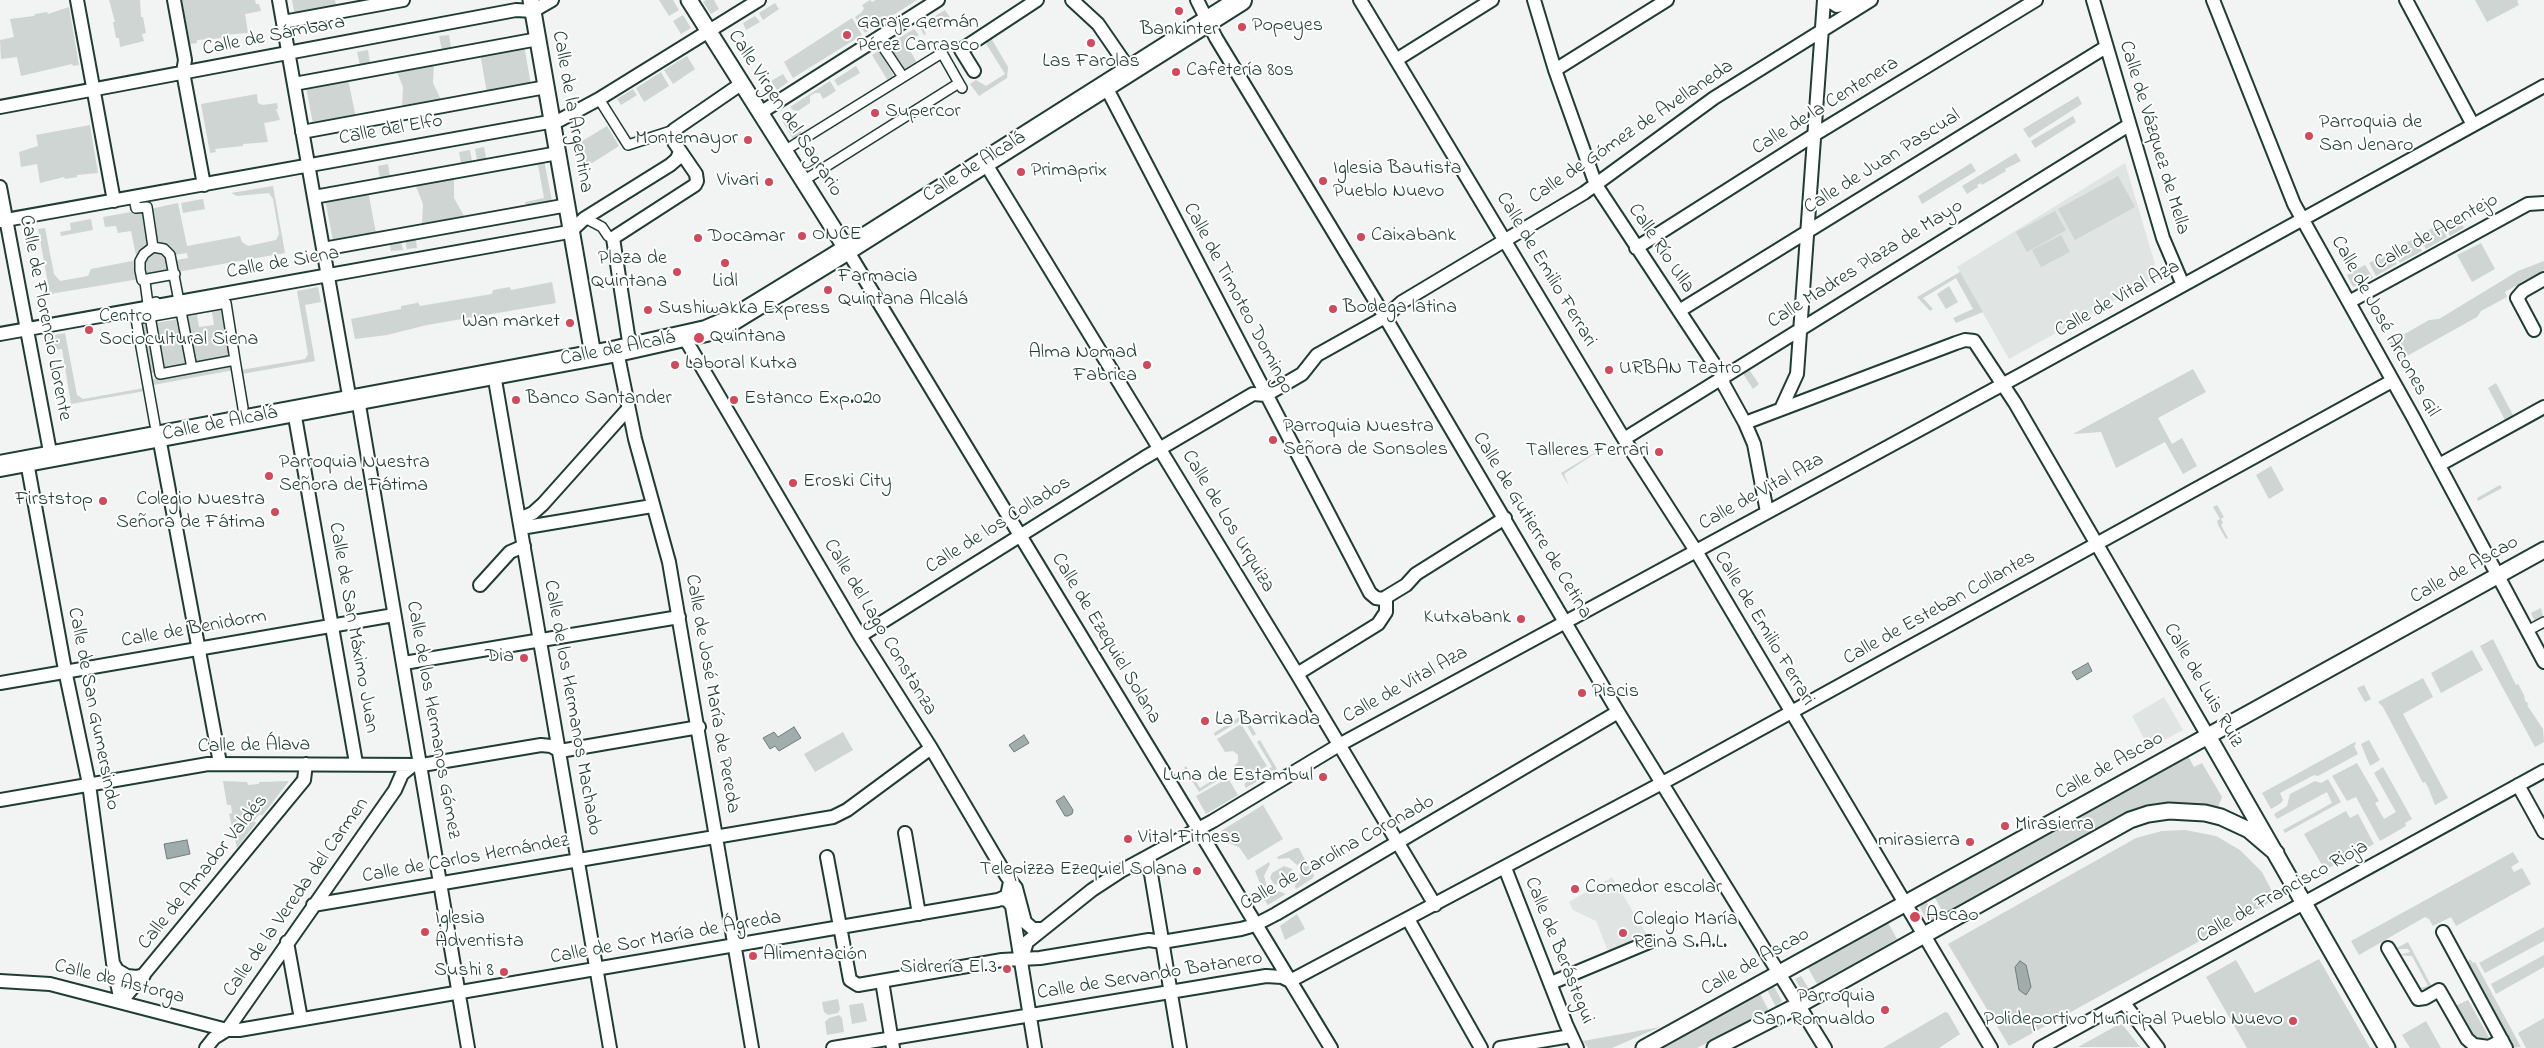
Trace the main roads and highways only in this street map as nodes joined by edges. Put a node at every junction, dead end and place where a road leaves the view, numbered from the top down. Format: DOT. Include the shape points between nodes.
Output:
graph roads {
  1 [pos="1241,0"];
  2 [pos="0,466"];
  1 -- 2 [label="main road, Calle de Alcalá" via="847,250 734,319 706,332 294,411 157,431"];
}
